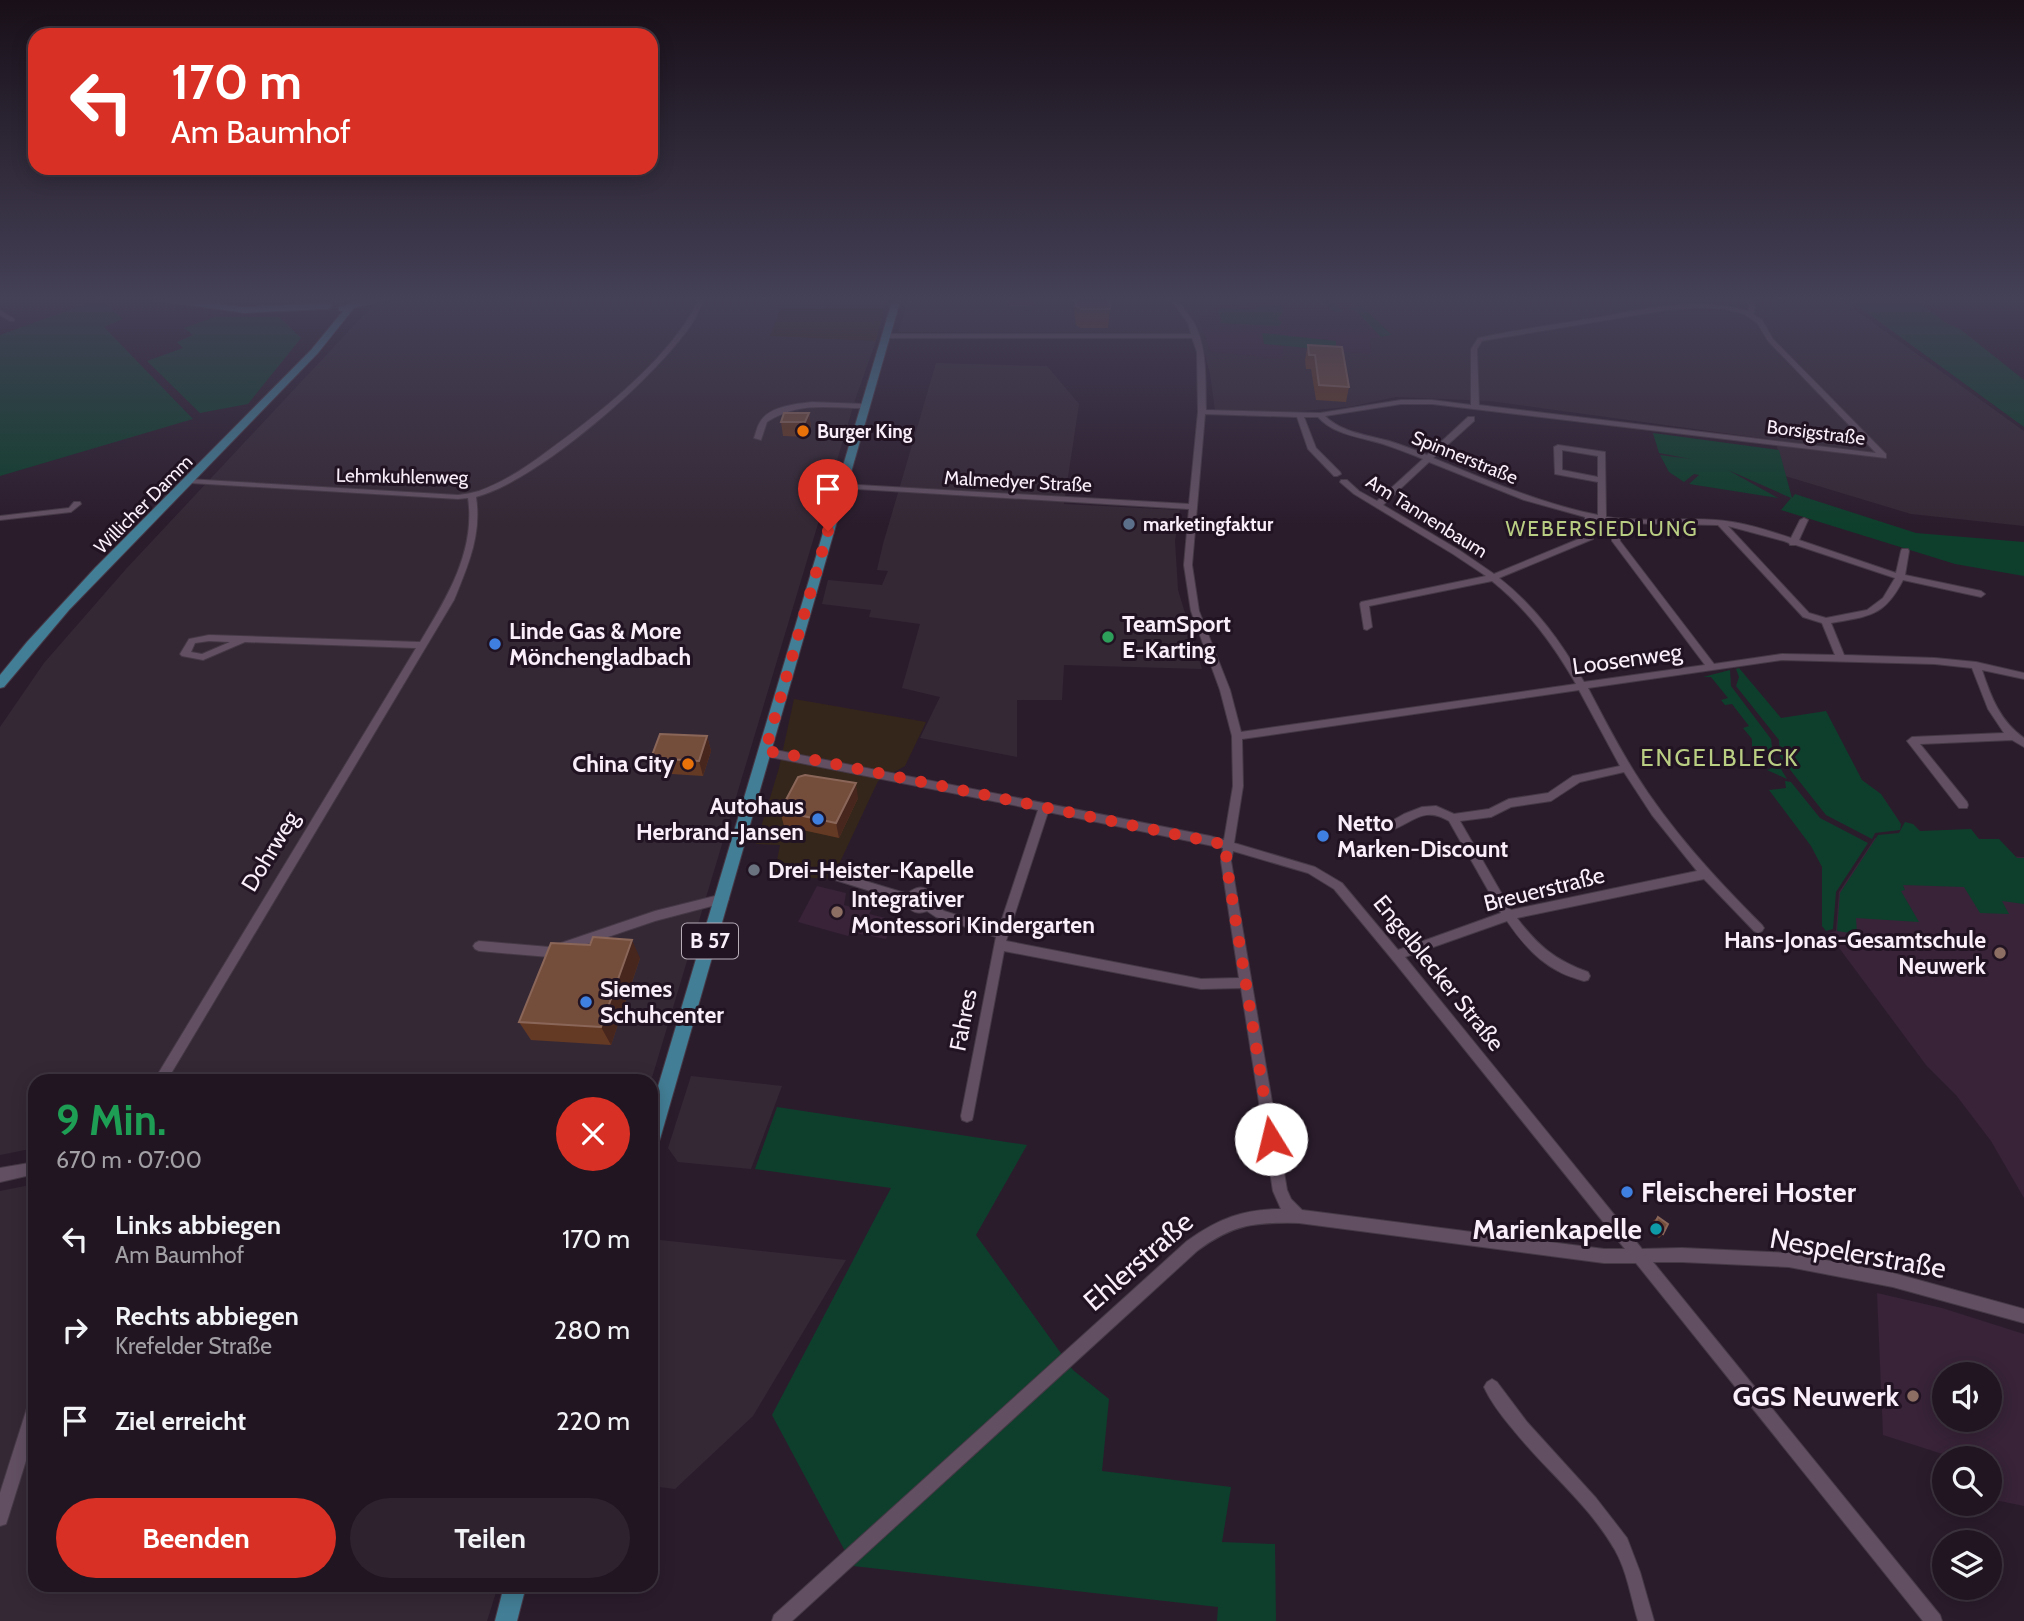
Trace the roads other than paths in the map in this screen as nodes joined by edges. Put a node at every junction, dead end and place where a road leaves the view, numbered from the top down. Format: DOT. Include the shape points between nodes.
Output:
graph roads {
  1 [pos="292,374"];
  2 [pos="644,374"];
  3 [pos="874,374"];
  4 [pos="1201,374"];
  5 [pos="1475,374"];
  6 [pos="1803,374"];
  7 [pos="864,406"];
  8 [pos="1475,407"];
  9 [pos="1202,412"];
  10 [pos="1320,415"];
  11 [pos="1300,416"];
  12 [pos="1471,419"];
  13 [pos="758,438"];
  14 [pos="1426,459"];
  15 [pos="1337,474"];
  16 [pos="1602,480"];
  17 [pos="191,481"];
  18 [pos="1344,482"];
  19 [pos="841,486"];
  20 [pos="472,495"];
  21 [pos="77,504"];
  22 [pos="1378,505"];
  23 [pos="1192,507"];
  24 [pos="1589,516"];
  25 [pos="0,518"];
  26 [pos="1602,518"];
  27 [pos="1615,520"];
  28 [pos="1804,520"];
  29 [pos="1722,525"];
  30 [pos="1793,543"];
  31 [pos="1905,551"];
  32 [pos="1900,577"];
  33 [pos="1492,578"];
  34 [pos="1981,594"];
  35 [pos="1826,621"];
  36 [pos="1367,627"];
  37 [pos="244,639"];
  38 [pos="424,645"];
  39 [pos="1842,659"];
  40 [pos="1976,665"];
  41 [pos="1711,666"];
  42 [pos="2024,676"];
  43 [pos="0,684"];
  44 [pos="1584,685"];
  45 [pos="1237,736"];
  46 [pos="2014,736"];
  47 [pos="2024,743"];
  48 [pos="765,752"];
  49 [pos="1627,768"];
  50 [pos="1963,805"];
  51 [pos="1044,807"];
  52 [pos="1453,818"];
  53 [pos="1392,827"];
  54 [pos="1227,845"];
  55 [pos="1705,874"];
  56 [pos="839,877"];
  57 [pos="723,899"];
  58 [pos="1510,915"];
  59 [pos="1758,928"];
  60 [pos="1000,939"];
  61 [pos="479,946"];
  62 [pos="1397,956"];
  63 [pos="1584,976"];
  64 [pos="1247,983"];
  65 [pos="164,1074"];
  66 [pos="658,1112"];
  67 [pos="967,1116"];
  68 [pos="28,1169"];
  69 [pos="0,1175"];
  70 [pos="1299,1216"];
  71 [pos="1638,1256"];
  72 [pos="2024,1316"];
  73 [pos="1492,1387"];
  74 [pos="28,1430"];
  75 [pos="0,1518"];
  76 [pos="513,1592"];
  77 [pos="506,1621"];
  78 [pos="780,1621"];
  79 [pos="1646,1621"];
  80 [pos="1934,1621"];
  1 -- 17 [label="main road, Willicher Damm"];
  2 -- 20 [label="street, Lehmkuhlenweg" via="621,397 531,464"];
  3 -- 7 [label="main road, B 57"];
  4 -- 9 [label="street"];
  5 -- 8 [label="street"];
  6 -- 8 [label="street, Borsigstraße" via="1883,456"];
  7 -- 13 [label="street" via="796,406 764,421"];
  7 -- 19 [label="main road, B 57"];
  8 -- 10 [label="street, Borsigstraße" via="1401,402"];
  9 -- 11 [label="street, Borsigstraße"];
  9 -- 23 [label="street"];
  10 -- 11 [label="street, Borsigstraße"];
  10 -- 14 [label="street, Spinnerstraße" via="1336,427"];
  11 -- 15 [label="street, Am Tannenbaum" via="1312,449"];
  12 -- 14 [label="street"];
  14 -- 22 [label="street"];
  14 -- 24 [label="street, Spinnerstraße" via="1527,500"];
  16 -- 16 [label="street" via="1602,454 1558,447 1558,472"];
  16 -- 26 [label="street"];
  17 -- 20 [label="street, Lehmkuhlenweg" via="260,488"];
  17 -- 43 [label="main road, Willicher Damm" via="41,630"];
  18 -- 22 [label="street, Am Tannenbaum" via="1359,497"];
  19 -- 23 [label="street, Malmedyer Straße"];
  19 -- 48 [label="main road, B 57"];
  20 -- 38 [label="street, Dohrweg" via="477,515 464,568"];
  21 -- 25 [label="street" via="71,510"];
  22 -- 33 [label="street, Am Tannenbaum"];
  23 -- 45 [label="street" via="1187,552 1195,611"];
  24 -- 26 [label="street, Spinnerstraße"];
  24 -- 33 [label="street" via="1590,537"];
  26 -- 27 [label="street, Spinnerstraße"];
  27 -- 29 [label="street, Spinnerstraße"];
  27 -- 41 [label="street" via="1616,541"];
  28 -- 30 [label="street"];
  29 -- 30 [label="street, Spinnerstraße" via="1749,528"];
  29 -- 35 [label="street" via="1806,615"];
  30 -- 32 [label="street, Spinnerstraße"];
  31 -- 32 [label="street"];
  32 -- 34 [label="street, Spinnerstraße"];
  32 -- 35 [label="street" via="1889,601 1864,616"];
  33 -- 36 [label="street, Am Tannenbaum" via="1364,604"];
  33 -- 44 [label="street, Am Tannenbaum" via="1526,606"];
  35 -- 39 [label="street"];
  37 -- 37 [label="street" via="192,641 186,654 203,657"];
  37 -- 38 [label="street"];
  38 -- 65 [label="street, Dohrweg"];
  39 -- 40 [label="street, Loosenweg"];
  39 -- 41 [label="street, Loosenweg" via="1782,657"];
  40 -- 42 [label="street, Loosenweg"];
  40 -- 46 [label="street" via="1990,708"];
  41 -- 44 [label="street, Loosenweg"];
  44 -- 45 [label="street, Loosenweg"];
  44 -- 49 [label="street, Am Tannenbaum"];
  45 -- 54 [label="street" via="1238,786"];
  46 -- 47 [label="street"];
  46 -- 50 [label="street" via="1912,741"];
  48 -- 51 [label="street, Engelblecker Straße"];
  48 -- 57 [label="main road, B 57"];
  49 -- 52 [label="street" via="1577,779 1551,797"];
  49 -- 55 [label="street, Am Tannenbaum" via="1669,832"];
  51 -- 54 [label="street, Engelblecker Straße"];
  51 -- 60 [label="street, Fahres"];
  52 -- 53 [label="street" via="1439,808 1424,809"];
  52 -- 58 [label="street"];
  54 -- 62 [label="street, Engelblecker Straße" via="1326,877"];
  54 -- 64 [label="street"];
  55 -- 58 [label="street, Breuerstraße"];
  55 -- 59 [label="street, Am Tannenbaum"];
  56 -- 60 [label="street" via="911,899 915,907 927,905"];
  57 -- 61 [label="street" via="655,916 549,952"];
  57 -- 66 [label="main road, B 57"];
  58 -- 62 [label="street, Breuerstraße"];
  58 -- 63 [label="street" via="1521,934 1552,965"];
  60 -- 64 [label="street" via="1201,984"];
  60 -- 67 [label="street, Fahres"];
  62 -- 71 [label="street, Engelblecker Straße"];
  64 -- 70 [label="street" via="1280,1191"];
  68 -- 69 [label="street"];
  70 -- 71 [label="street, Ehlerstraße" via="1560,1251"];
  70 -- 78 [label="street, Ehlerstraße" via="1259,1214 1217,1227 1058,1365"];
  71 -- 72 [label="street, Nespelerstraße" via="1788,1260 1906,1283"];
  71 -- 80 [label="street, Engelblecker Straße"];
  73 -- 79 [label="street" via="1505,1410 1586,1496 1622,1546"];
  74 -- 75 [label="street"];
  76 -- 77 [label="main road"];
}
